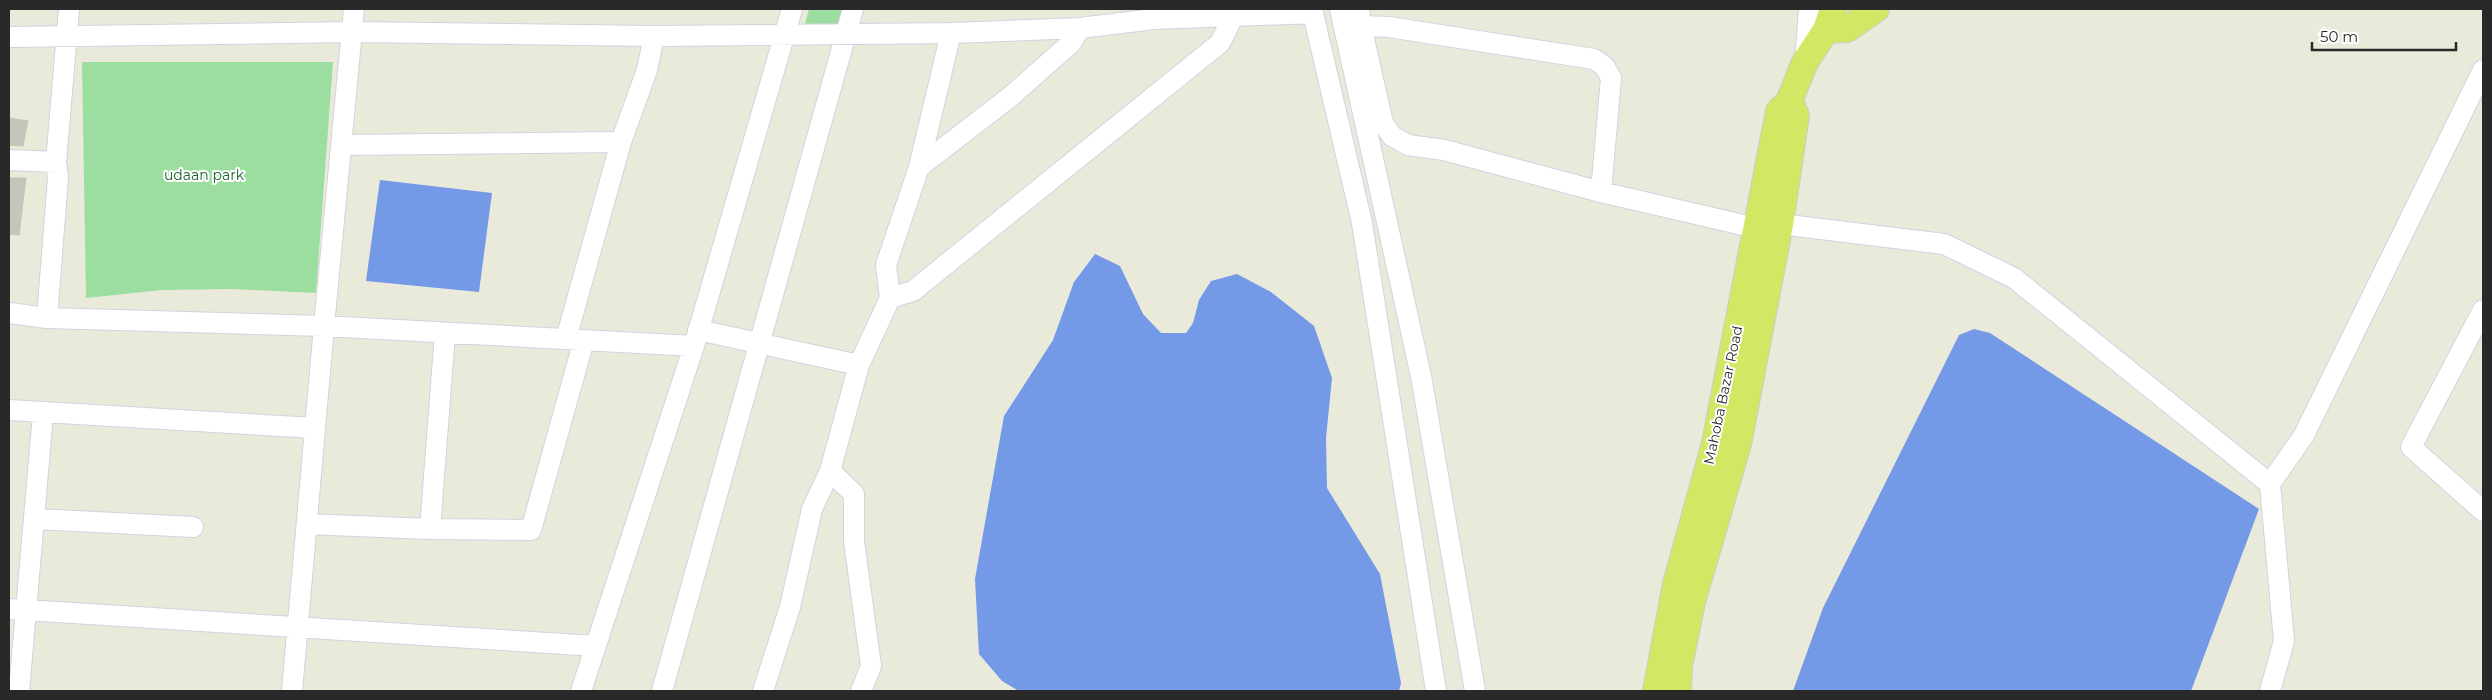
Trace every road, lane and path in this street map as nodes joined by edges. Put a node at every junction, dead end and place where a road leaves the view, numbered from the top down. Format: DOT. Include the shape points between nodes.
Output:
graph roads {
  1 [pos="69,9"];
  2 [pos="354,9"];
  3 [pos="792,9"];
  4 [pos="853,9"];
  5 [pos="1340,9"];
  6 [pos="1809,9"];
  7 [pos="1876,9"];
  8 [pos="1312,11"];
  9 [pos="1233,17"];
  10 [pos="1360,17"];
  11 [pos="1829,20"];
  12 [pos="1080,28"];
  13 [pos="352,32"];
  14 [pos="785,33"];
  15 [pos="950,33"];
  16 [pos="846,34"];
  17 [pos="9,36"];
  18 [pos="654,36"];
  19 [pos="68,37"];
  20 [pos="1805,62"];
  21 [pos="2483,70"];
  22 [pos="621,142"];
  23 [pos="341,145"];
  24 [pos="9,160"];
  25 [pos="56,162"];
  26 [pos="919,167"];
  27 [pos="1601,192"];
  28 [pos="1768,226"];
  29 [pos="890,298"];
  30 [pos="2483,310"];
  31 [pos="9,313"];
  32 [pos="47,318"];
  33 [pos="324,326"];
  34 [pos="445,332"];
  35 [pos="696,338"];
  36 [pos="575,340"];
  37 [pos="759,342"];
  38 [pos="859,364"];
  39 [pos="9,410"];
  40 [pos="43,414"];
  41 [pos="315,428"];
  42 [pos="830,471"];
  43 [pos="2270,484"];
  44 [pos="2483,512"];
  45 [pos="36,519"];
  46 [pos="307,524"];
  47 [pos="193,527"];
  48 [pos="430,529"];
  49 [pos="1692,563"];
  50 [pos="18,610"];
  51 [pos="298,628"];
  52 [pos="596,646"];
  53 [pos="19,691"];
  54 [pos="292,691"];
  55 [pos="581,691"];
  56 [pos="662,691"];
  57 [pos="763,691"];
  58 [pos="861,691"];
  59 [pos="1436,691"];
  60 [pos="1475,691"];
  61 [pos="1656,691"];
  62 [pos="1678,691"];
  63 [pos="2270,691"];
  1 -- 19 [label="street"];
  2 -- 13 [label="street"];
  3 -- 14 [label="street"];
  4 -- 16 [label="street"];
  5 -- 60 [label="street" via="1421,376"];
  6 -- 20 [label="street, Mahoba Bazar Road"];
  7 -- 11 [label="main road" via="1847,29"];
  8 -- 9 [label="street"];
  8 -- 59 [label="street" via="1362,223"];
  9 -- 12 [label="street" via="1154,19"];
  9 -- 29 [label="street" via="1220,43 913,291"];
  10 -- 27 [label="street" via="1383,123 1392,136 1408,144 1444,150"];
  10 -- 27 [label="street" via="1389,27 1594,59 1605,67 1611,78"];
  11 -- 20 [label="main road"];
  12 -- 15 [label="street"];
  12 -- 26 [label="street" via="1071,43 1010,98"];
  13 -- 18 [label="street"];
  13 -- 19 [label="street"];
  13 -- 23 [label="street"];
  14 -- 16 [label="street"];
  14 -- 18 [label="street"];
  14 -- 35 [label="street"];
  15 -- 16 [label="street"];
  15 -- 26 [label="street"];
  16 -- 37 [label="street"];
  17 -- 19 [label="street"];
  18 -- 22 [label="street" via="647,70"];
  19 -- 25 [label="street"];
  20 -- 28 [label="main road, Mahoba Bazar Road" via="1789,102 1796,116"];
  21 -- 43 [label="street" via="2304,435"];
  22 -- 23 [label="street"];
  22 -- 36 [label="street"];
  23 -- 33 [label="street"];
  24 -- 25 [label="street"];
  25 -- 32 [label="street" via="58,178"];
  26 -- 29 [label="street" via="886,265"];
  27 -- 28 [label="street"];
  28 -- 43 [label="street" via="1944,244 2014,278"];
  28 -- 49 [label="main road, Mahoba Bazar Road" via="1738,444"];
  29 -- 38 [label="street"];
  30 -- 44 [label="street" via="2410,447"];
  31 -- 32 [label="street"];
  32 -- 33 [label="street"];
  33 -- 34 [label="street"];
  33 -- 41 [label="street"];
  34 -- 36 [label="street"];
  34 -- 48 [label="street"];
  35 -- 36 [label="street"];
  35 -- 37 [label="street"];
  35 -- 52 [label="street"];
  36 -- 48 [label="street" via="531,530"];
  37 -- 38 [label="street"];
  37 -- 56 [label="street"];
  38 -- 42 [label="street"];
  39 -- 40 [label="street"];
  40 -- 41 [label="street"];
  40 -- 45 [label="street"];
  41 -- 46 [label="street"];
  42 -- 57 [label="street" via="812,509 790,607"];
  42 -- 58 [label="street" via="854,494 854,541 870,666"];
  43 -- 63 [label="street" via="2284,641"];
  45 -- 47 [label="street"];
  45 -- 50 [label="street"];
  46 -- 48 [label="street"];
  46 -- 51 [label="street"];
  49 -- 61 [label="main road, Mahoba Bazar Road" via="1664,642"];
  49 -- 62 [label="main road, Mahoba Bazar Road"];
  50 -- 51 [label="street"];
  50 -- 53 [label="street"];
  51 -- 52 [label="street"];
  51 -- 54 [label="street"];
  52 -- 55 [label="street"];
}
